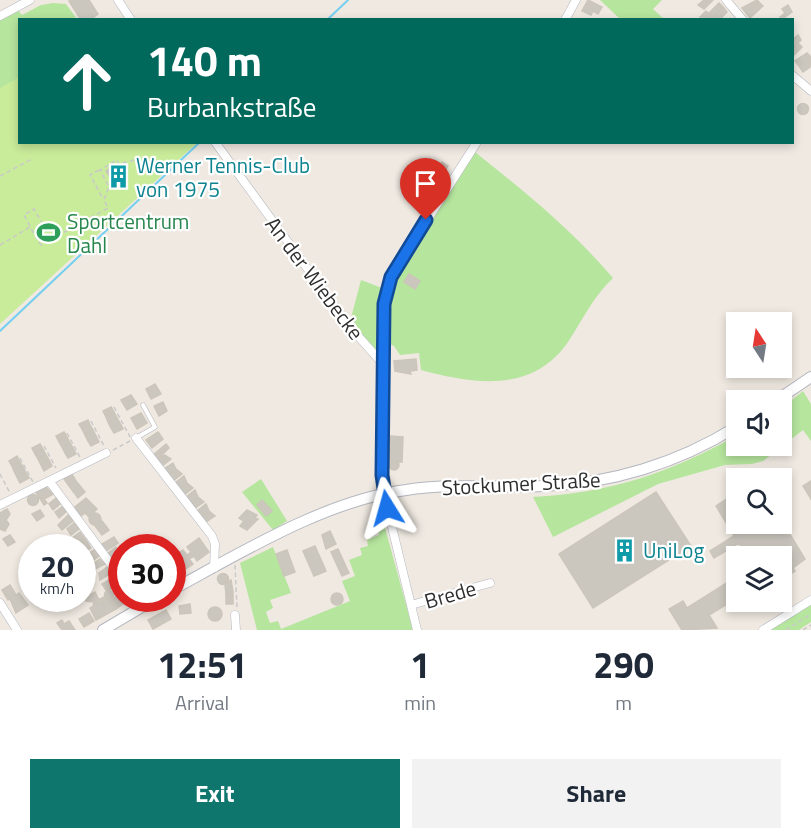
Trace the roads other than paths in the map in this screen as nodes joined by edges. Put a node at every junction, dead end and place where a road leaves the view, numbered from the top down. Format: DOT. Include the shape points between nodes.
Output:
graph roads {
  1 [pos="30,0"];
  2 [pos="118,0"];
  3 [pos="576,0"];
  4 [pos="726,0"];
  5 [pos="0,16"];
  6 [pos="130,18"];
  7 [pos="566,18"];
  8 [pos="741,18"];
  9 [pos="794,77"];
  10 [pos="811,91"];
  11 [pos="216,144"];
  12 [pos="476,144"];
  13 [pos="383,364"];
  14 [pos="811,377"];
  15 [pos="792,390"];
  16 [pos="143,405"];
  17 [pos="726,432"];
  18 [pos="134,439"];
  19 [pos="106,453"];
  20 [pos="50,482"];
  21 [pos="384,494"];
  22 [pos="0,505"];
  23 [pos="108,560"];
  24 [pos="214,568"];
  25 [pos="186,583"];
  26 [pos="490,584"];
  27 [pos="811,600"];
  28 [pos="0,603"];
  29 [pos="411,605"];
  30 [pos="127,612"];
  31 [pos="235,615"];
  32 [pos="17,630"];
  33 [pos="103,630"];
  34 [pos="236,630"];
  35 [pos="417,630"];
  36 [pos="763,630"];
  1 -- 5 [label="street"];
  2 -- 6 [label="street"];
  3 -- 7 [label="street"];
  4 -- 8 [label="street"];
  9 -- 10 [label="street"];
  11 -- 13 [label="street, An der Wiebecke" via="350,327"];
  12 -- 13 [label="street" via="391,277 384,304"];
  13 -- 21 [label="street"];
  14 -- 15 [label="main road"];
  16 -- 18 [label="lane" via="155,427"];
  17 -- 21 [label="main road, Stockumer Straße" via="673,459 593,482 433,487"];
  18 -- 24 [label="street" via="212,536"];
  19 -- 20 [label="street"];
  20 -- 22 [label="street"];
  20 -- 23 [label="street"];
  21 -- 24 [label="main road, Stockumer Straße" via="321,514"];
  21 -- 29 [label="street, Brede"];
  24 -- 25 [label="main road, Stockumer Straße"];
  26 -- 29 [label="street, Brede"];
  27 -- 36 [label="street"];
  28 -- 32 [label="street"];
  29 -- 35 [label="street, Brede"];
  30 -- 33 [label="main road"];
  31 -- 34 [label="street"];
}
